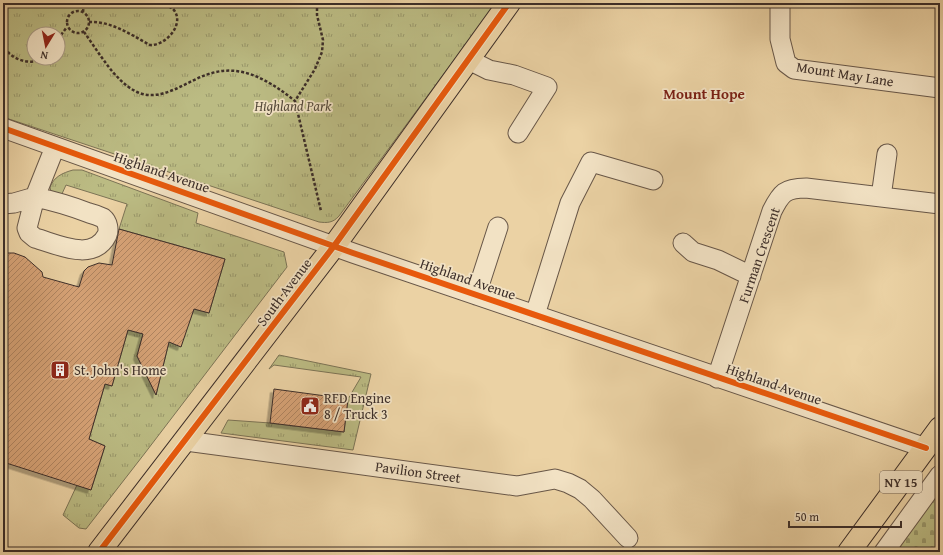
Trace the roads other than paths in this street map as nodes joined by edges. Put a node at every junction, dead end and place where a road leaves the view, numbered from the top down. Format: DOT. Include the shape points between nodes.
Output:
graph roads {
  1 [pos="509,3"];
  2 [pos="780,3"];
  3 [pos="469,60"];
  4 [pos="940,88"];
  5 [pos="3,128"];
  6 [pos="518,133"];
  7 [pos="55,147"];
  8 [pos="887,154"];
  9 [pos="653,180"];
  10 [pos="881,197"];
  11 [pos="3,204"];
  12 [pos="940,204"];
  13 [pos="498,228"];
  14 [pos="683,243"];
  15 [pos="334,246"];
  16 [pos="751,276"];
  17 [pos="476,295"];
  18 [pos="535,315"];
  19 [pos="718,378"];
  20 [pos="940,428"];
  21 [pos="186,441"];
  22 [pos="926,448"];
  23 [pos="940,475"];
  24 [pos="628,538"];
  25 [pos="99,552"];
  26 [pos="849,552"];
  27 [pos="884,552"];
  1 -- 3 [label="main road, South Avenue"];
  2 -- 4 [label="street, Mount May Lane" via="780,39 786,63 794,69"];
  3 -- 6 [label="street" via="489,70 514,75 547,87"];
  3 -- 15 [label="main road, South Avenue"];
  5 -- 7 [label="street, Highland Avenue"];
  7 -- 11 [label="street" via="36,197"];
  7 -- 15 [label="street, Highland Avenue"];
  8 -- 10 [label="street"];
  9 -- 18 [label="street" via="591,162 570,203"];
  10 -- 12 [label="street, Furman Crescent"];
  10 -- 16 [label="street, Furman Crescent" via="806,188 786,191 780,196 772,212"];
  13 -- 17 [label="street"];
  14 -- 16 [label="street" via="693,252 718,260"];
  15 -- 17 [label="street, Highland Avenue"];
  15 -- 21 [label="main road, South Avenue"];
  16 -- 19 [label="street, Furman Crescent"];
  17 -- 18 [label="street, Highland Avenue"];
  18 -- 19 [label="street, Highland Avenue"];
  19 -- 22 [label="street, Highland Avenue"];
  20 -- 22 [label="main road, NY 15"];
  21 -- 24 [label="street, Pavilion Street" via="517,486 555,479 580,489"];
  21 -- 25 [label="main road, South Avenue"];
  22 -- 26 [label="main road, NY 15"];
  23 -- 27 [label="street"];
}
